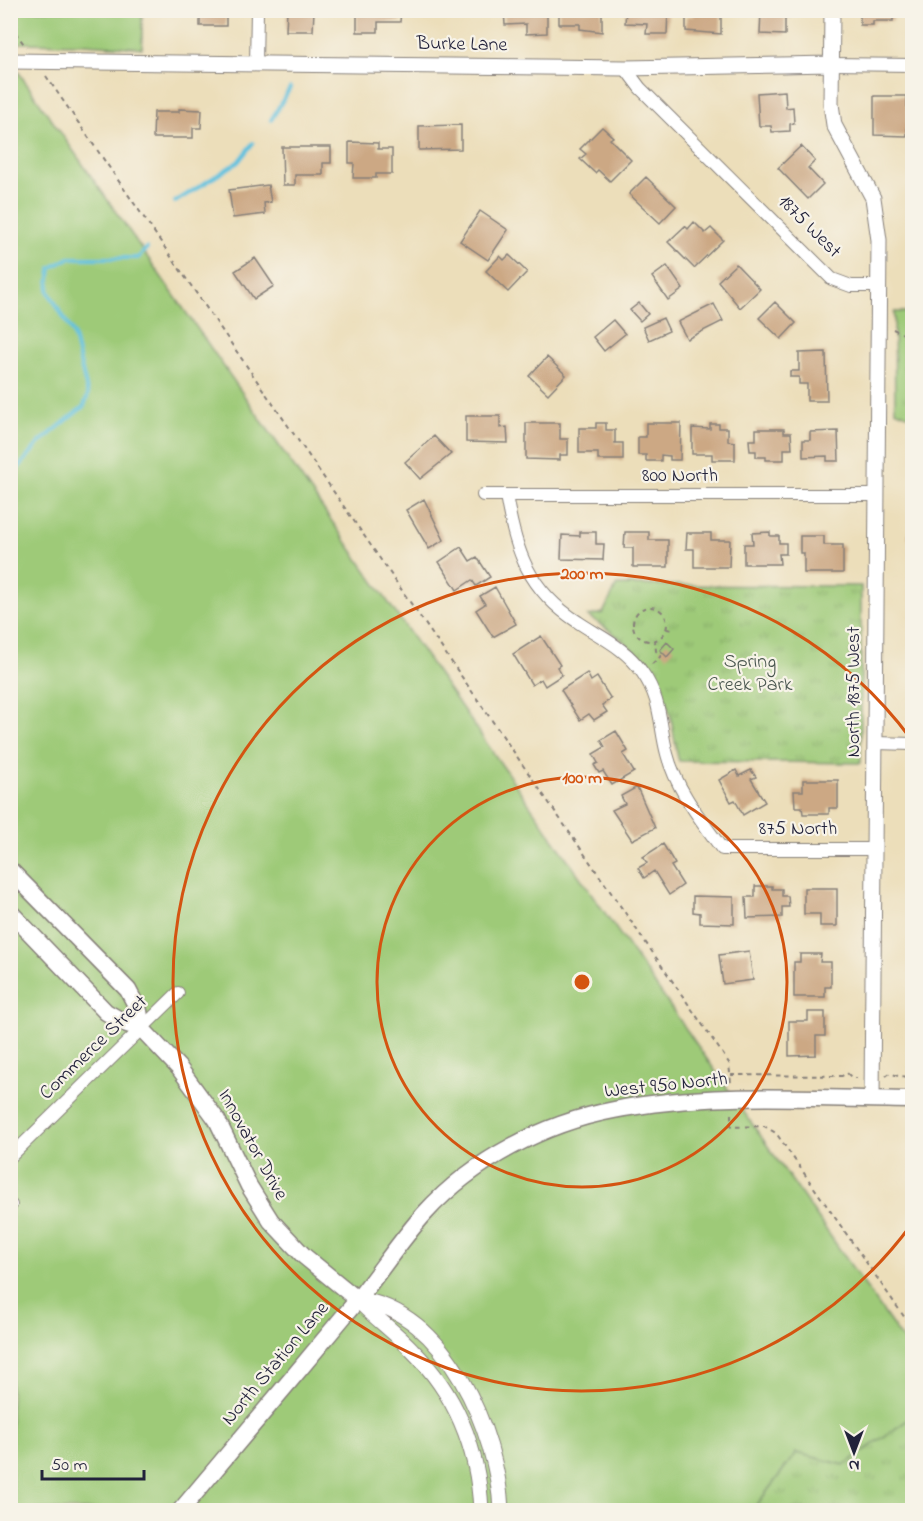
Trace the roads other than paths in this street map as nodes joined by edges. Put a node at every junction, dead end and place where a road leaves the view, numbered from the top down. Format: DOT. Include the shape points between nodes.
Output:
graph roads {
  1 [pos="257,10"];
  2 [pos="832,10"];
  3 [pos="10,61"];
  4 [pos="256,64"];
  5 [pos="831,64"];
  6 [pos="912,65"];
  7 [pos="626,68"];
  8 [pos="878,286"];
  9 [pos="483,495"];
  10 [pos="506,495"];
  11 [pos="876,495"];
  12 [pos="875,743"];
  13 [pos="912,744"];
  14 [pos="874,849"];
  15 [pos="10,870"];
  16 [pos="10,912"];
  17 [pos="178,993"];
  18 [pos="142,1029"];
  19 [pos="872,1099"];
  20 [pos="912,1100"];
  21 [pos="10,1157"];
  22 [pos="358,1300"];
  23 [pos="181,1510"];
  24 [pos="481,1510"];
  25 [pos="501,1510"];
  1 -- 4 [label="street"];
  2 -- 5 [label="street"];
  3 -- 4 [label="street, Burke Lane"];
  4 -- 7 [label="street, Burke Lane"];
  5 -- 6 [label="street, Burke Lane"];
  5 -- 7 [label="street, Burke Lane"];
  5 -- 8 [label="street" via="834,125 873,198 879,240"];
  7 -- 8 [label="street, 1875 West" via="640,88 832,279 851,286"];
  8 -- 11 [label="street, North 1875 West"];
  9 -- 10 [label="street, 800 North"];
  10 -- 11 [label="street, 800 North"];
  10 -- 14 [label="street, 875 North" via="512,536 536,583 554,603 625,652 642,671 662,717 667,754 676,777 722,849"];
  11 -- 12 [label="street, North 1875 West"];
  12 -- 13 [label="street"];
  12 -- 14 [label="street, North 1875 West"];
  14 -- 19 [label="street, North 1875 West"];
  15 -- 18 [label="main road, Innovator Drive" via="128,990 139,1011"];
  16 -- 18 [label="main road, Innovator Drive" via="106,1012"];
  17 -- 18 [label="street, Commerce Street"];
  18 -- 21 [label="street, Commerce Street"];
  18 -- 22 [label="main road, Innovator Drive" via="206,1101 271,1221 304,1256"];
  19 -- 20 [label="main road, West 950 North"];
  19 -- 22 [label="main road, West 950 North" via="685,1101 614,1110 565,1124 517,1144 442,1196"];
  22 -- 23 [label="main road, North Station Lane"];
  22 -- 24 [label="street, Innovator Drive" via="413,1350 453,1403 474,1458"];
  22 -- 25 [label="street, Innovator Drive" via="379,1304 410,1321 455,1372 490,1441 498,1472"];
}
